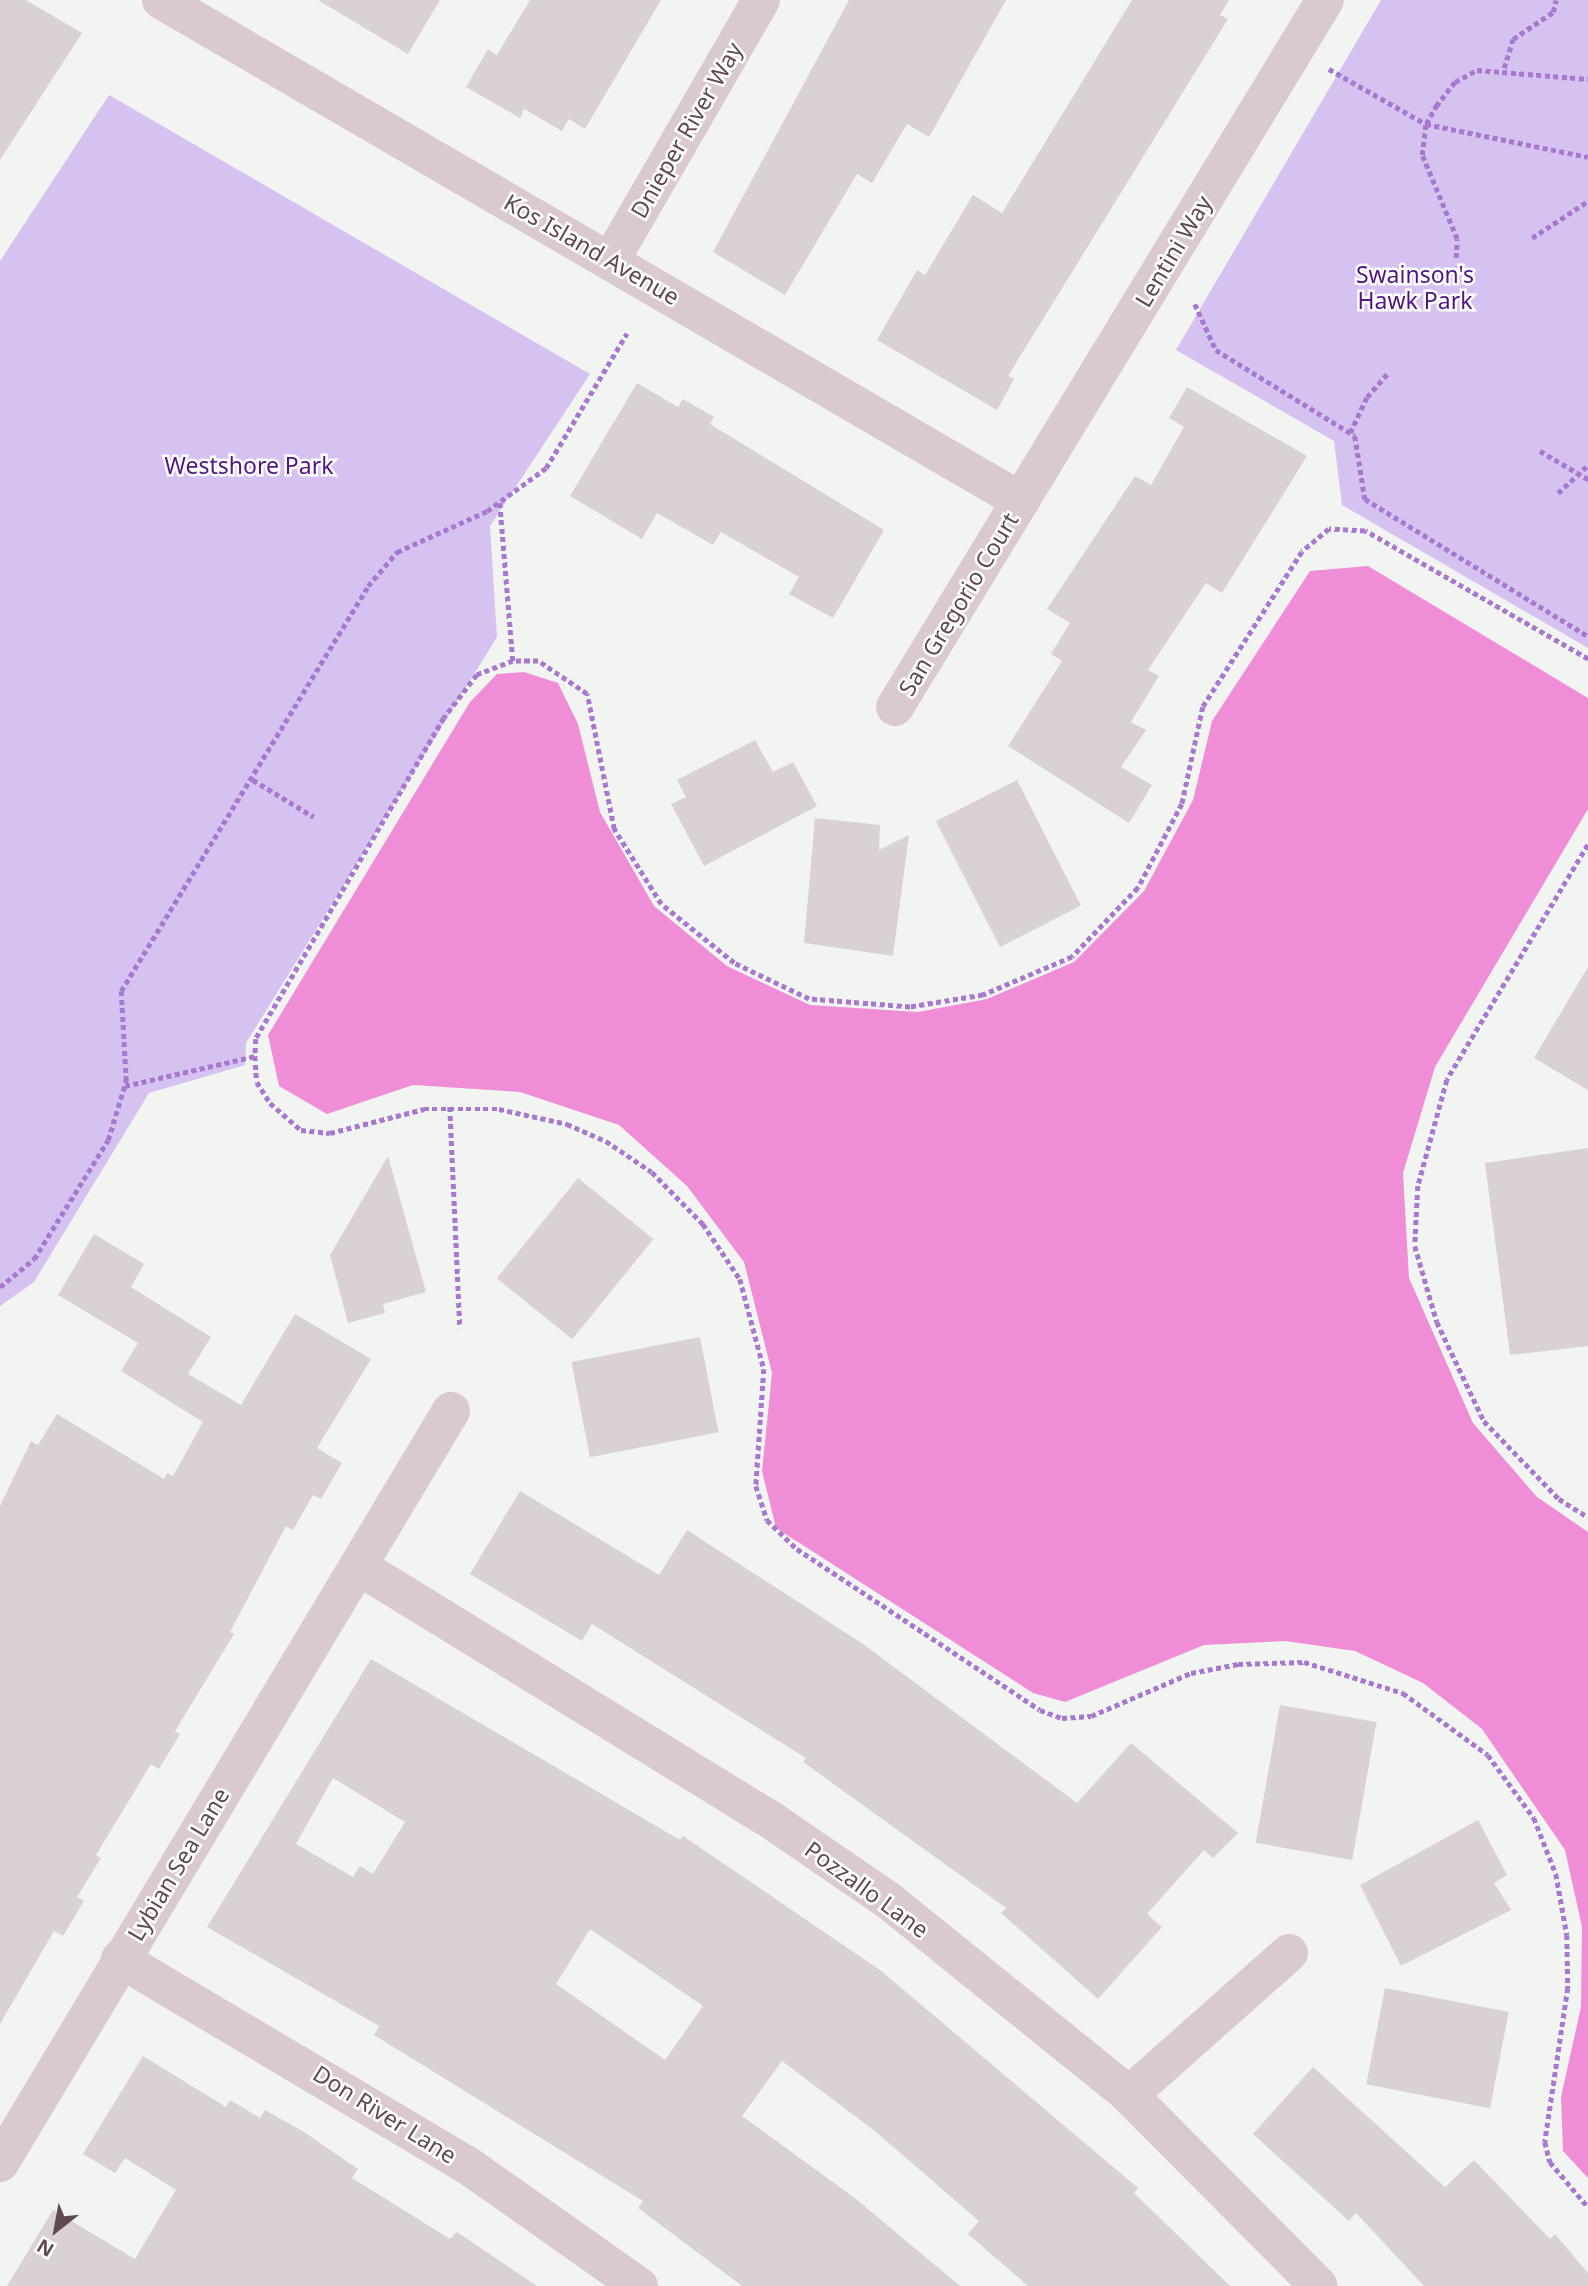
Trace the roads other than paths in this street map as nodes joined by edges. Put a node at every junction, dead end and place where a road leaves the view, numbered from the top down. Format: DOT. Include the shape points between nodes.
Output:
graph roads {
  1 [pos="761,0"];
  2 [pos="1325,0"];
  3 [pos="178,4"];
  4 [pos="611,260"];
  5 [pos="1021,501"];
  6 [pos="895,707"];
  7 [pos="451,1411"];
  8 [pos="358,1566"];
  9 [pos="1289,1953"];
  10 [pos="120,1959"];
  11 [pos="1129,2095"];
  12 [pos="0,2163"];
  13 [pos="639,2286"];
  14 [pos="1320,2286"];
  1 -- 4 [label="street, Dnieper River Way"];
  2 -- 5 [label="street, Lentini Way"];
  3 -- 4 [label="street, Kos Island Avenue"];
  4 -- 5 [label="street, Kos Island Avenue"];
  5 -- 6 [label="street, San Gregorio Court"];
  7 -- 8 [label="street, Lybian Sea Lane"];
  8 -- 10 [label="street, Lybian Sea Lane"];
  8 -- 11 [label="street, Pozzallo Lane" via="765,1816 889,1901"];
  9 -- 11 [label="street"];
  10 -- 12 [label="street, Lybian Sea Lane"];
  10 -- 13 [label="street, Don River Lane" via="459,2160"];
  11 -- 14 [label="street, Pozzallo Lane"];
}
